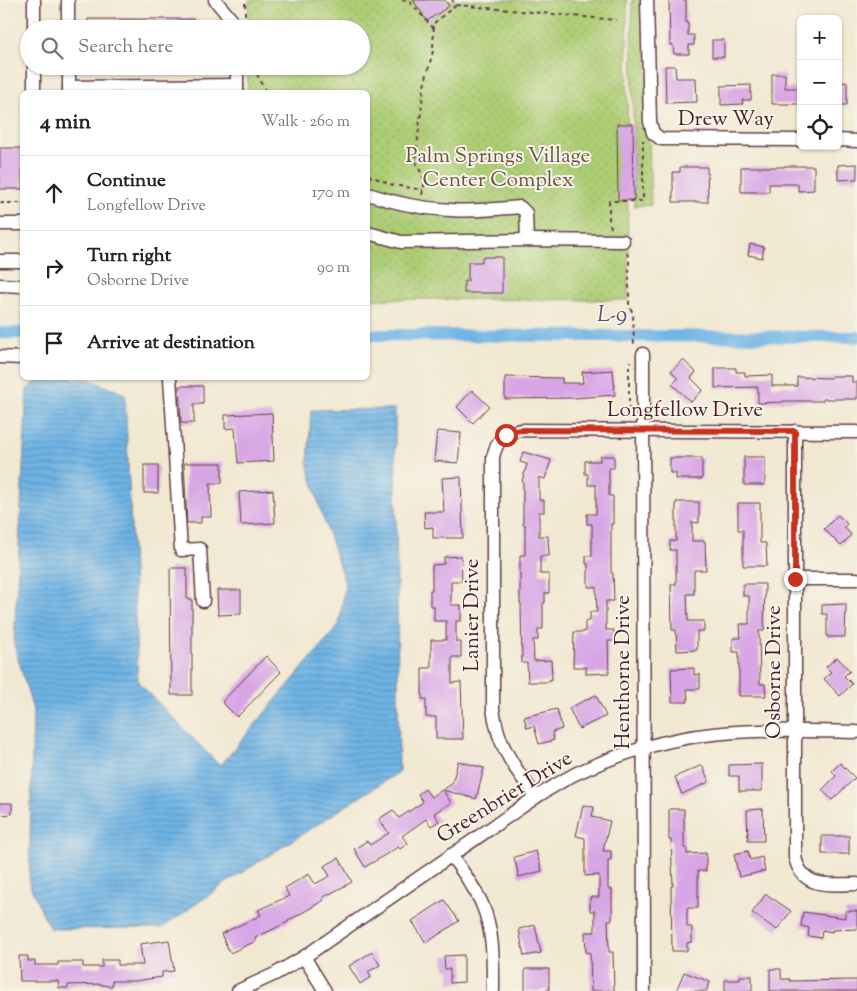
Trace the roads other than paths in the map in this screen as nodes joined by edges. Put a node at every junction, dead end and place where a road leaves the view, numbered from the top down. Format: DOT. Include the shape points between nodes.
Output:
graph roads {
  1 [pos="34,0"];
  2 [pos="68,0"];
  3 [pos="215,0"];
  4 [pos="648,0"];
  5 [pos="34,20"];
  6 [pos="68,20"];
  7 [pos="231,20"];
  8 [pos="34,75"];
  9 [pos="68,75"];
  10 [pos="237,75"];
  11 [pos="237,89"];
  12 [pos="34,90"];
  13 [pos="69,90"];
  14 [pos="797,140"];
  15 [pos="842,140"];
  16 [pos="857,141"];
  17 [pos="370,195"];
  18 [pos="0,224"];
  19 [pos="20,224"];
  20 [pos="370,234"];
  21 [pos="527,240"];
  22 [pos="617,241"];
  23 [pos="0,261"];
  24 [pos="20,261"];
  25 [pos="0,285"];
  26 [pos="20,286"];
  27 [pos="635,354"];
  28 [pos="0,357"];
  29 [pos="20,358"];
  30 [pos="170,380"];
  31 [pos="513,431"];
  32 [pos="644,431"];
  33 [pos="795,431"];
  34 [pos="857,432"];
  35 [pos="795,579"];
  36 [pos="857,579"];
  37 [pos="203,601"];
  38 [pos="795,731"];
  39 [pos="857,732"];
  40 [pos="644,748"];
  41 [pos="536,797"];
  42 [pos="451,855"];
  43 [pos="857,884"];
  44 [pos="304,957"];
  45 [pos="238,991"];
  46 [pos="325,991"];
  47 [pos="493,991"];
  48 [pos="644,991"];
  1 -- 5 [label="street"];
  2 -- 6 [label="street"];
  3 -- 7 [label="street"];
  4 -- 14 [label="street, Drew Way" via="648,133 661,139"];
  8 -- 12 [label="street"];
  9 -- 13 [label="street"];
  10 -- 11 [label="street"];
  11 -- 13 [label="street"];
  15 -- 16 [label="street"];
  17 -- 21 [label="street" via="421,208 520,207 526,213"];
  18 -- 19 [label="street"];
  20 -- 21 [label="street" via="401,242"];
  21 -- 22 [label="street"];
  23 -- 24 [label="street"];
  25 -- 26 [label="street"];
  27 -- 32 [label="street, Henthorne Drive"];
  28 -- 29 [label="street"];
  30 -- 37 [label="street" via="180,550 200,549"];
  31 -- 32 [label="street, Longfellow Drive"];
  31 -- 41 [label="street, Lanier Drive" via="499,441 493,457 494,709 501,742"];
  32 -- 33 [label="street, Longfellow Drive"];
  32 -- 40 [label="street, Henthorne Drive"];
  33 -- 34 [label="street, Longfellow Drive"];
  33 -- 35 [label="street, Osborne Drive"];
  35 -- 36 [label="street"];
  35 -- 38 [label="street, Osborne Drive"];
  38 -- 39 [label="street, Greenbrier Drive"];
  38 -- 40 [label="street, Greenbrier Drive" via="712,734"];
  38 -- 43 [label="street, Osborne Drive" via="797,865 801,873 815,883"];
  40 -- 41 [label="street, Greenbrier Drive" via="573,775"];
  40 -- 48 [label="street, Henthorne Drive"];
  41 -- 42 [label="street, Greenbrier Drive"];
  42 -- 44 [label="street, Greenbrier Drive"];
  42 -- 47 [label="street" via="488,920 492,938"];
  44 -- 45 [label="street, Greenbrier Drive"];
  44 -- 46 [label="street"];
}
